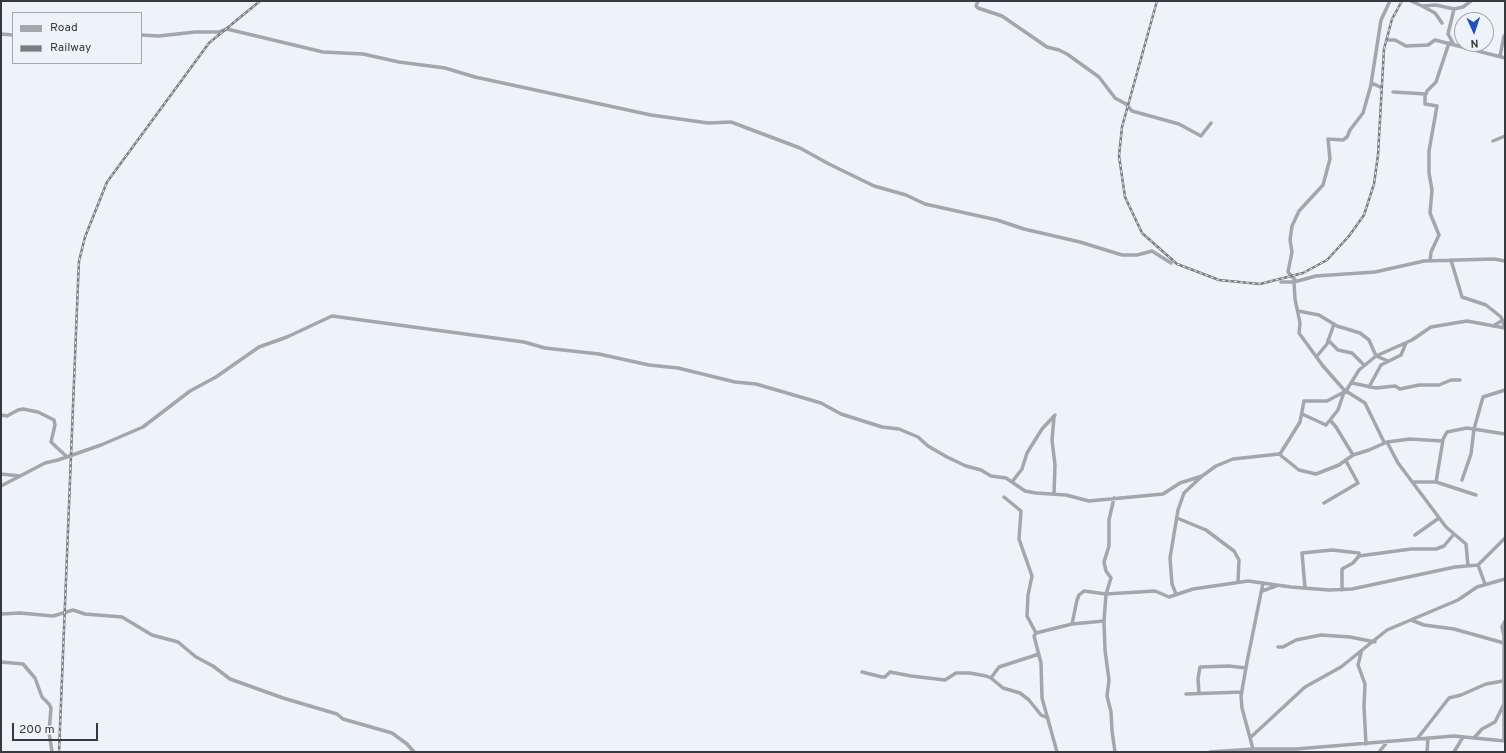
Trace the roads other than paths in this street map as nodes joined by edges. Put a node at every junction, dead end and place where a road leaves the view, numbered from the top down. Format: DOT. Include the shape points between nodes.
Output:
graph roads {
  1 [pos="978,1"];
  2 [pos="1390,1"];
  3 [pos="1411,1"];
  4 [pos="1471,1"];
  5 [pos="1422,6"];
  6 [pos="1454,9"];
  7 [pos="1442,24"];
  8 [pos="1,34"];
  9 [pos="12,35"];
  10 [pos="142,35"];
  11 [pos="1504,36"];
  12 [pos="1387,40"];
  13 [pos="1449,43"];
  14 [pos="1454,44"];
  15 [pos="1478,52"];
  16 [pos="1500,56"];
  17 [pos="1505,58"];
  18 [pos="1371,84"];
  19 [pos="1380,87"];
  20 [pos="1393,92"];
  21 [pos="1426,94"];
  22 [pos="1211,123"];
  23 [pos="1505,136"];
  24 [pos="1493,141"];
  25 [pos="1451,260"];
  26 [pos="1430,261"];
  27 [pos="1505,261"];
  28 [pos="1171,263"];
  29 [pos="1295,281"];
  30 [pos="1281,282"];
  31 [pos="1298,311"];
  32 [pos="1503,320"];
  33 [pos="1334,324"];
  34 [pos="1493,326"];
  35 [pos="1505,328"];
  36 [pos="1328,340"];
  37 [pos="1406,343"];
  38 [pos="1317,356"];
  39 [pos="1376,356"];
  40 [pos="1388,361"];
  41 [pos="1364,365"];
  42 [pos="1460,380"];
  43 [pos="1352,383"];
  44 [pos="1369,387"];
  45 [pos="1505,390"];
  46 [pos="1345,391"];
  47 [pos="1302,414"];
  48 [pos="1,415"];
  49 [pos="1330,420"];
  50 [pos="1474,428"];
  51 [pos="1505,434"];
  52 [pos="1443,440"];
  53 [pos="1385,442"];
  54 [pos="1280,454"];
  55 [pos="1352,455"];
  56 [pos="66,456"];
  57 [pos="1346,461"];
  58 [pos="1,474"];
  59 [pos="21,476"];
  60 [pos="1202,476"];
  61 [pos="1462,480"];
  62 [pos="1012,482"];
  63 [pos="1413,482"];
  64 [pos="1436,482"];
  65 [pos="1,486"];
  66 [pos="1054,494"];
  67 [pos="1476,496"];
  68 [pos="1004,498"];
  69 [pos="1114,498"];
  70 [pos="1324,503"];
  71 [pos="1177,518"];
  72 [pos="1439,518"];
  73 [pos="1454,534"];
  74 [pos="1415,535"];
  75 [pos="1505,538"];
  76 [pos="1359,552"];
  77 [pos="1478,565"];
  78 [pos="1468,566"];
  79 [pos="1505,579"];
  80 [pos="1238,582"];
  81 [pos="1263,582"];
  82 [pos="1485,584"];
  83 [pos="1277,585"];
  84 [pos="1305,588"];
  85 [pos="1262,590"];
  86 [pos="1342,590"];
  87 [pos="1106,594"];
  88 [pos="1176,594"];
  89 [pos="1,614"];
  90 [pos="1411,620"];
  91 [pos="1104,621"];
  92 [pos="1505,621"];
  93 [pos="1072,624"];
  94 [pos="1036,633"];
  95 [pos="1374,642"];
  96 [pos="1504,643"];
  97 [pos="1278,647"];
  98 [pos="1362,651"];
  99 [pos="1039,654"];
  100 [pos="1,662"];
  101 [pos="1246,668"];
  102 [pos="862,672"];
  103 [pos="991,678"];
  104 [pos="1504,683"];
  105 [pos="1242,692"];
  106 [pos="1199,693"];
  107 [pos="1186,694"];
  108 [pos="1503,705"];
  109 [pos="1048,718"];
  110 [pos="1251,737"];
  111 [pos="1463,737"];
  112 [pos="1428,738"];
  113 [pos="1474,738"];
  114 [pos="1416,739"];
  115 [pos="1388,741"];
  116 [pos="1505,741"];
  117 [pos="1366,744"];
  118 [pos="1253,750"];
  119 [pos="52,752"];
  120 [pos="414,752"];
  121 [pos="1057,752"];
  122 [pos="1115,752"];
  123 [pos="1210,752"];
  124 [pos="1379,752"];
  125 [pos="1427,752"];
  126 [pos="1454,752"];
  1 -- 22 [label="street" via="978,8 1002,16 1047,47 1067,54 1098,76 1115,98 1132,110 1179,124 1201,136"];
  2 -- 18 [label="street" via="1381,20"];
  3 -- 5 [label="street"];
  4 -- 6 [label="street" via="1463,7"];
  5 -- 6 [label="street" via="1436,5"];
  5 -- 7 [label="street" via="1435,13"];
  6 -- 14 [label="street" via="1448,34"];
  8 -- 9 [label="street"];
  10 -- 28 [label="street" via="219,32 227,29 323,52 363,54 445,68 475,77 651,115 698,122 731,122 800,148 872,185 906,195 925,204 997,220 1122,255 1152,251"];
  11 -- 16 [label="street"];
  12 -- 13 [label="street" via="1395,40 1406,46 1428,45 1434,40"];
  13 -- 14 [label="street"];
  13 -- 21 [label="street" via="1436,82"];
  15 -- 16 [label="street"];
  16 -- 17 [label="street"];
  19 -- 29 [label="street" via="1374,84 1371,86 1363,113 1347,137 1343,140 1328,139 1330,159 1324,185 1299,211 1292,226 1292,252 1288,272"];
  20 -- 21 [label="street"];
  21 -- 26 [label="street" via="1425,104 1437,106 1429,151 1429,173 1432,190 1430,214 1439,235"];
  23 -- 24 [label="street"];
  25 -- 26 [label="street"];
  25 -- 27 [label="street"];
  25 -- 32 [label="street" via="1462,297 1482,303"];
  26 -- 29 [label="street" via="1375,272 1316,276"];
  29 -- 30 [label="street"];
  29 -- 31 [label="street"];
  31 -- 33 [label="street" via="1319,315"];
  31 -- 38 [label="street" via="1300,333"];
  32 -- 34 [label="street"];
  32 -- 35 [label="street"];
  33 -- 36 [label="street"];
  33 -- 39 [label="street" via="1362,334 1369,340"];
  34 -- 35 [label="street"];
  34 -- 37 [label="street" via="1463,321 1427,329"];
  36 -- 38 [label="street"];
  36 -- 41 [label="street" via="1338,350 1352,354"];
  37 -- 39 [label="street"];
  37 -- 40 [label="street" via="1401,355"];
  38 -- 46 [label="street" via="1330,376"];
  39 -- 40 [label="street"];
  39 -- 41 [label="street"];
  40 -- 44 [label="street" via="1380,366"];
  41 -- 43 [label="street"];
  42 -- 44 [label="street" via="1451,380 1439,385 1402,388"];
  43 -- 44 [label="street"];
  43 -- 46 [label="street"];
  45 -- 50 [label="street" via="1484,395"];
  46 -- 47 [label="street" via="1327,401 1306,400"];
  46 -- 49 [label="street" via="1338,410"];
  46 -- 53 [label="street" via="1365,403"];
  47 -- 49 [label="street" via="1323,424"];
  47 -- 54 [label="street" via="1300,422"];
  48 -- 56 [label="street" via="7,416 23,409 52,418 55,423 51,442"];
  49 -- 55 [label="street"];
  50 -- 51 [label="street"];
  50 -- 52 [label="street" via="1451,431"];
  50 -- 61 [label="street" via="1471,454"];
  52 -- 53 [label="street"];
  52 -- 64 [label="street"];
  53 -- 55 [label="street"];
  53 -- 63 [label="street"];
  54 -- 57 [label="street" via="1295,468 1312,474 1322,473"];
  54 -- 60 [label="street" via="1229,460"];
  55 -- 57 [label="street"];
  56 -- 59 [label="street" via="45,463"];
  56 -- 62 [label="street" via="101,445 143,427 190,391 216,377 259,347 332,316 524,342 545,348 591,353 756,384 822,403 841,414 913,434 920,437 928,446 966,466"];
  57 -- 70 [label="street" via="1358,483"];
  58 -- 59 [label="street"];
  59 -- 65 [label="street"];
  60 -- 69 [label="street" via="1189,479 1163,494"];
  60 -- 71 [label="street" via="1184,493"];
  62 -- 66 [label="street" via="1030,492"];
  62 -- 66 [label="street" via="1022,470 1027,453 1042,429 1055,416 1052,440 1055,465"];
  63 -- 64 [label="street"];
  63 -- 72 [label="street"];
  64 -- 67 [label="street"];
  66 -- 69 [label="street" via="1089,501"];
  68 -- 94 [label="street" via="1021,512 1019,538 1032,576 1027,616"];
  69 -- 87 [label="street" via="1108,520 1109,546 1104,562 1105,570 1111,578"];
  71 -- 80 [label="street" via="1206,530 1234,551 1239,560"];
  71 -- 88 [label="street" via="1170,558 1172,584"];
  72 -- 73 [label="street"];
  72 -- 74 [label="street"];
  73 -- 78 [label="street" via="1467,546"];
  73 -- 86 [label="street" via="1439,548 1360,555 1353,563 1342,569"];
  75 -- 77 [label="street"];
  76 -- 84 [label="street" via="1332,550 1302,553"];
  77 -- 78 [label="street"];
  77 -- 82 [label="street"];
  78 -- 86 [label="street"];
  79 -- 82 [label="street"];
  80 -- 81 [label="street"];
  80 -- 88 [label="street" via="1193,588"];
  81 -- 83 [label="street"];
  81 -- 85 [label="street"];
  82 -- 90 [label="street" via="1458,600"];
  83 -- 84 [label="street"];
  83 -- 85 [label="street"];
  84 -- 86 [label="street"];
  85 -- 101 [label="street"];
  87 -- 88 [label="street" via="1151,591 1167,597"];
  87 -- 91 [label="street"];
  87 -- 93 [label="street" via="1081,592 1074,606"];
  89 -- 120 [label="street" via="53,616 73,610 85,614 122,617 152,634 178,642 230,679 337,714 344,720 392,732"];
  90 -- 95 [label="street" via="1387,630"];
  90 -- 96 [label="street"];
  91 -- 93 [label="street"];
  91 -- 122 [label="street" via="1109,680 1107,696"];
  92 -- 96 [label="street" via="1502,626"];
  93 -- 94 [label="street"];
  94 -- 99 [label="street" via="1034,636"];
  95 -- 97 [label="street" via="1350,637 1321,636 1302,638"];
  95 -- 98 [label="street"];
  96 -- 104 [label="street"];
  98 -- 110 [label="street" via="1332,673 1305,686"];
  98 -- 117 [label="street" via="1358,662 1365,684"];
  99 -- 103 [label="street" via="999,667"];
  99 -- 109 [label="street" via="1041,689"];
  100 -- 119 [label="street" via="24,664 35,678 42,697 51,708 49,732"];
  101 -- 105 [label="street"];
  101 -- 106 [label="street" via="1200,667"];
  102 -- 103 [label="street" via="882,677 890,672 945,680 953,674 964,673"];
  103 -- 109 [label="street" via="1003,688 1022,694 1041,715"];
  104 -- 108 [label="street"];
  104 -- 114 [label="street" via="1486,684 1449,698"];
  105 -- 106 [label="street"];
  105 -- 110 [label="street" via="1242,708"];
  106 -- 107 [label="street"];
  108 -- 113 [label="street" via="1495,722 1482,729"];
  108 -- 116 [label="street"];
  109 -- 121 [label="street"];
  110 -- 118 [label="street"];
  111 -- 112 [label="street"];
  111 -- 113 [label="street"];
  111 -- 126 [label="street"];
  112 -- 114 [label="street"];
  112 -- 125 [label="street"];
  113 -- 116 [label="street"];
  114 -- 115 [label="street"];
  115 -- 117 [label="street"];
  115 -- 124 [label="street"];
  117 -- 118 [label="street" via="1296,750"];
  118 -- 123 [label="street"];
}
